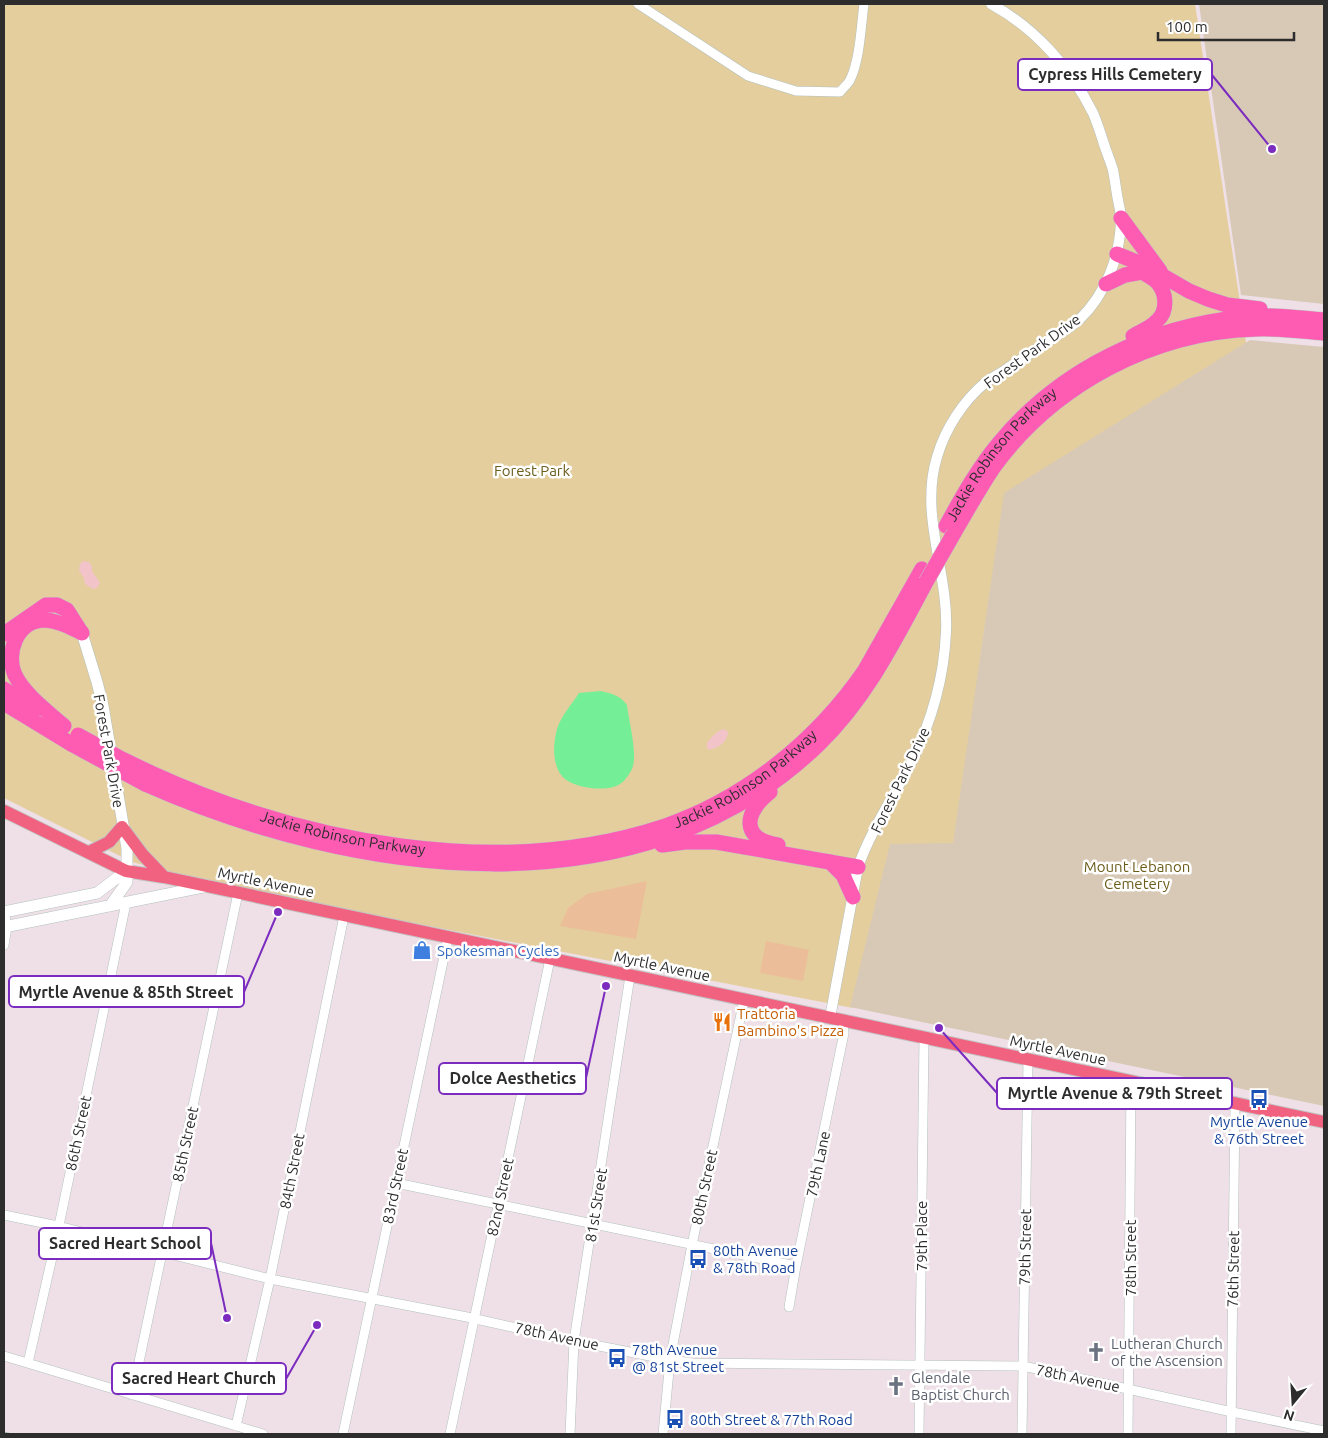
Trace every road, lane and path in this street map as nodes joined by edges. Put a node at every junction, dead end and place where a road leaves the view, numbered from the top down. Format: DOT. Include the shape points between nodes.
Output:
graph roads {
  1 [pos="638,4"];
  2 [pos="864,4"];
  3 [pos="991,4"];
  4 [pos="1121,218"];
  5 [pos="1116,258"];
  6 [pos="1142,272"];
  7 [pos="1162,275"];
  8 [pos="1106,284"];
  9 [pos="1319,320"];
  10 [pos="1324,333"];
  11 [pos="1103,358"];
  12 [pos="950,529"];
  13 [pos="924,576"];
  14 [pos="82,633"];
  15 [pos="4,634"];
  16 [pos="4,689"];
  17 [pos="4,703"];
  18 [pos="4,709"];
  19 [pos="39,724"];
  20 [pos="64,726"];
  21 [pos="76,740"];
  22 [pos="817,746"];
  23 [pos="147,778"];
  24 [pos="4,811"];
  25 [pos="122,828"];
  26 [pos="626,849"];
  27 [pos="89,852"];
  28 [pos="830,862"];
  29 [pos="859,863"];
  30 [pos="126,871"];
  31 [pos="164,877"];
  32 [pos="208,886"];
  33 [pos="238,893"];
  34 [pos="853,897"];
  35 [pos="126,903"];
  36 [pos="110,906"];
  37 [pos="4,912"];
  38 [pos="344,916"];
  39 [pos="6,927"];
  40 [pos="448,938"];
  41 [pos="4,945"];
  42 [pos="550,959"];
  43 [pos="630,976"];
  44 [pos="744,1000"];
  45 [pos="836,1020"];
  46 [pos="924,1038"];
  47 [pos="1028,1060"];
  48 [pos="1131,1082"];
  49 [pos="1235,1104"];
  50 [pos="1324,1122"];
  51 [pos="396,1183"];
  52 [pos="498,1204"];
  53 [pos="4,1215"];
  54 [pos="593,1224"];
  55 [pos="58,1226"];
  56 [pos="692,1245"];
  57 [pos="162,1251"];
  58 [pos="796,1266"];
  59 [pos="270,1279"];
  60 [pos="371,1298"];
  61 [pos="789,1307"];
  62 [pos="474,1318"];
  63 [pos="574,1341"];
  64 [pos="4,1356"];
  65 [pos="670,1360"];
  66 [pos="28,1364"];
  67 [pos="920,1364"];
  68 [pos="1023,1366"];
  69 [pos="1129,1390"];
  70 [pos="132,1395"];
  71 [pos="1231,1412"];
  72 [pos="236,1426"];
  73 [pos="1324,1431"];
  74 [pos="263,1434"];
  75 [pos="343,1434"];
  76 [pos="450,1434"];
  77 [pos="570,1434"];
  78 [pos="663,1434"];
  79 [pos="919,1434"];
  80 [pos="1022,1434"];
  81 [pos="1128,1434"];
  82 [pos="1231,1434"];
  1 -- 2 [label="street" via="748,76 796,91 840,92 850,80 854,68"];
  3 -- 4 [label="street, Forest Park Drive" via="1031,31 1063,65 1078,88 1093,114 1113,171"];
  4 -- 5 [label="street, Forest Park Drive"];
  4 -- 7 [label="highway"];
  5 -- 6 [label="highway"];
  5 -- 7 [label="highway" via="1135,261"];
  5 -- 8 [label="street, Forest Park Drive"];
  6 -- 8 [label="highway" via="1124,275"];
  6 -- 11 [label="highway" via="1161,288 1165,302 1162,314 1153,325"];
  7 -- 9 [label="highway" via="1216,302"];
  8 -- 29 [label="street, Forest Park Drive" via="1078,320 986,382 968,400 943,438 931,488 933,530 946,600 946,633 936,698 911,763"];
  9 -- 11 [label="highway, Jackie Robinson Parkway" via="1246,317 1196,324 1148,338"];
  10 -- 12 [label="highway, Jackie Robinson Parkway" via="1256,329 1206,334 1156,347 1110,367 1065,395 1029,427 993,468"];
  11 -- 12 [label="highway, Jackie Robinson Parkway" via="1047,395 1010,430 975,476"];
  12 -- 13 [label="highway, Jackie Robinson Parkway, bridge"];
  13 -- 22 [label="highway, Jackie Robinson Parkway" via="877,672 849,711"];
  13 -- 23 [label="highway, Jackie Robinson Parkway" via="865,670 836,708 801,744 729,796 665,826 633,835 568,847 502,852 449,851 378,843 258,815"];
  14 -- 15 [label="highway" via="67,610 57,605 46,605"];
  14 -- 20 [label="highway" via="47,620 36,621 22,631 12,651 13,670 21,685"];
  14 -- 25 [label="main road, Forest Park Drive" via="103,706"];
  16 -- 20 [label="highway, Jackie Robinson Parkway"];
  17 -- 19 [label="highway, Jackie Robinson Parkway"];
  18 -- 19 [label="highway"];
  19 -- 21 [label="highway, Jackie Robinson Parkway"];
  20 -- 21 [label="highway, Jackie Robinson Parkway"];
  21 -- 23 [label="highway, Jackie Robinson Parkway, bridge" via="122,759"];
  22 -- 26 [label="highway, Jackie Robinson Parkway" via="776,779 725,812 688,829"];
  22 -- 29 [label="highway" via="792,776 757,803 750,816 751,828 768,843"];
  23 -- 26 [label="highway, Jackie Robinson Parkway" via="210,811 274,832 339,848 472,863 532,862"];
  24 -- 27 [label="main road, Myrtle Avenue"];
  25 -- 27 [label="main road" via="109,842"];
  25 -- 30 [label="main road, Forest Park Drive" via="127,848"];
  25 -- 31 [label="main road"];
  26 -- 28 [label="highway" via="708,842"];
  27 -- 30 [label="main road, Myrtle Avenue"];
  28 -- 29 [label="highway"];
  28 -- 34 [label="highway" via="843,875"];
  29 -- 34 [label="street, Forest Park Drive"];
  30 -- 31 [label="main road, Myrtle Avenue"];
  30 -- 36 [label="main road, Forest Park Drive" via="127,882"];
  30 -- 37 [label="main road" via="97,893"];
  31 -- 32 [label="main road, Myrtle Avenue"];
  32 -- 33 [label="main road, Myrtle Avenue"];
  32 -- 35 [label="main road"];
  33 -- 38 [label="main road, Myrtle Avenue"];
  33 -- 57 [label="street, 85th Street"];
  34 -- 45 [label="street, Forest Park Drive"];
  35 -- 36 [label="main road"];
  35 -- 55 [label="street, 86th Street"];
  36 -- 39 [label="main road"];
  37 -- 39 [label="street"];
  38 -- 40 [label="main road, Myrtle Avenue"];
  38 -- 59 [label="street, 84th Street"];
  39 -- 41 [label="street"];
  40 -- 42 [label="main road, Myrtle Avenue"];
  40 -- 51 [label="street, 83rd Street"];
  42 -- 43 [label="main road, Myrtle Avenue"];
  42 -- 52 [label="street, 82nd Street"];
  43 -- 44 [label="main road, Myrtle Avenue"];
  43 -- 54 [label="street, 81st Street"];
  44 -- 45 [label="main road, Myrtle Avenue"];
  44 -- 56 [label="street, 80th Street"];
  45 -- 46 [label="main road, Myrtle Avenue"];
  45 -- 58 [label="street, 79th Lane" via="844,1034"];
  46 -- 47 [label="main road, Myrtle Avenue"];
  46 -- 67 [label="street, 79th Place"];
  47 -- 48 [label="main road, Myrtle Avenue"];
  47 -- 68 [label="street, 79th Street"];
  48 -- 49 [label="main road, Myrtle Avenue"];
  48 -- 69 [label="street, 78th Street"];
  49 -- 50 [label="main road, Myrtle Avenue"];
  49 -- 71 [label="street, 76th Street"];
  51 -- 52 [label="street"];
  51 -- 60 [label="street, 83rd Street"];
  52 -- 54 [label="street"];
  52 -- 62 [label="street, 82nd Street"];
  53 -- 55 [label="street, 78th Avenue"];
  54 -- 56 [label="street"];
  54 -- 63 [label="street, 81st Street"];
  55 -- 57 [label="street, 78th Avenue"];
  55 -- 66 [label="street, 86th Street"];
  56 -- 58 [label="street"];
  56 -- 65 [label="street, 80th Street"];
  57 -- 59 [label="street, 78th Avenue"];
  57 -- 70 [label="street, 85th Street"];
  58 -- 61 [label="street, 79th Lane"];
  59 -- 60 [label="street, 78th Avenue"];
  59 -- 72 [label="street, 84th Street"];
  60 -- 62 [label="street, 78th Avenue"];
  60 -- 75 [label="street, 83rd Street"];
  62 -- 63 [label="street, 78th Avenue"];
  62 -- 76 [label="street, 82nd Street"];
  63 -- 65 [label="street, 78th Avenue"];
  63 -- 77 [label="street, 81st Street"];
  64 -- 66 [label="street"];
  65 -- 67 [label="street, 78th Avenue" via="693,1363"];
  65 -- 78 [label="street, 80th Street"];
  66 -- 70 [label="street"];
  67 -- 68 [label="street, 78th Avenue"];
  67 -- 79 [label="street, 79th Place"];
  68 -- 69 [label="street, 78th Avenue"];
  68 -- 80 [label="street, 79th Street"];
  69 -- 71 [label="street, 78th Avenue"];
  69 -- 81 [label="street, 78th Street"];
  70 -- 72 [label="street"];
  71 -- 73 [label="street, 78th Avenue"];
  71 -- 82 [label="street, 76th Street"];
  72 -- 74 [label="street"];
}
